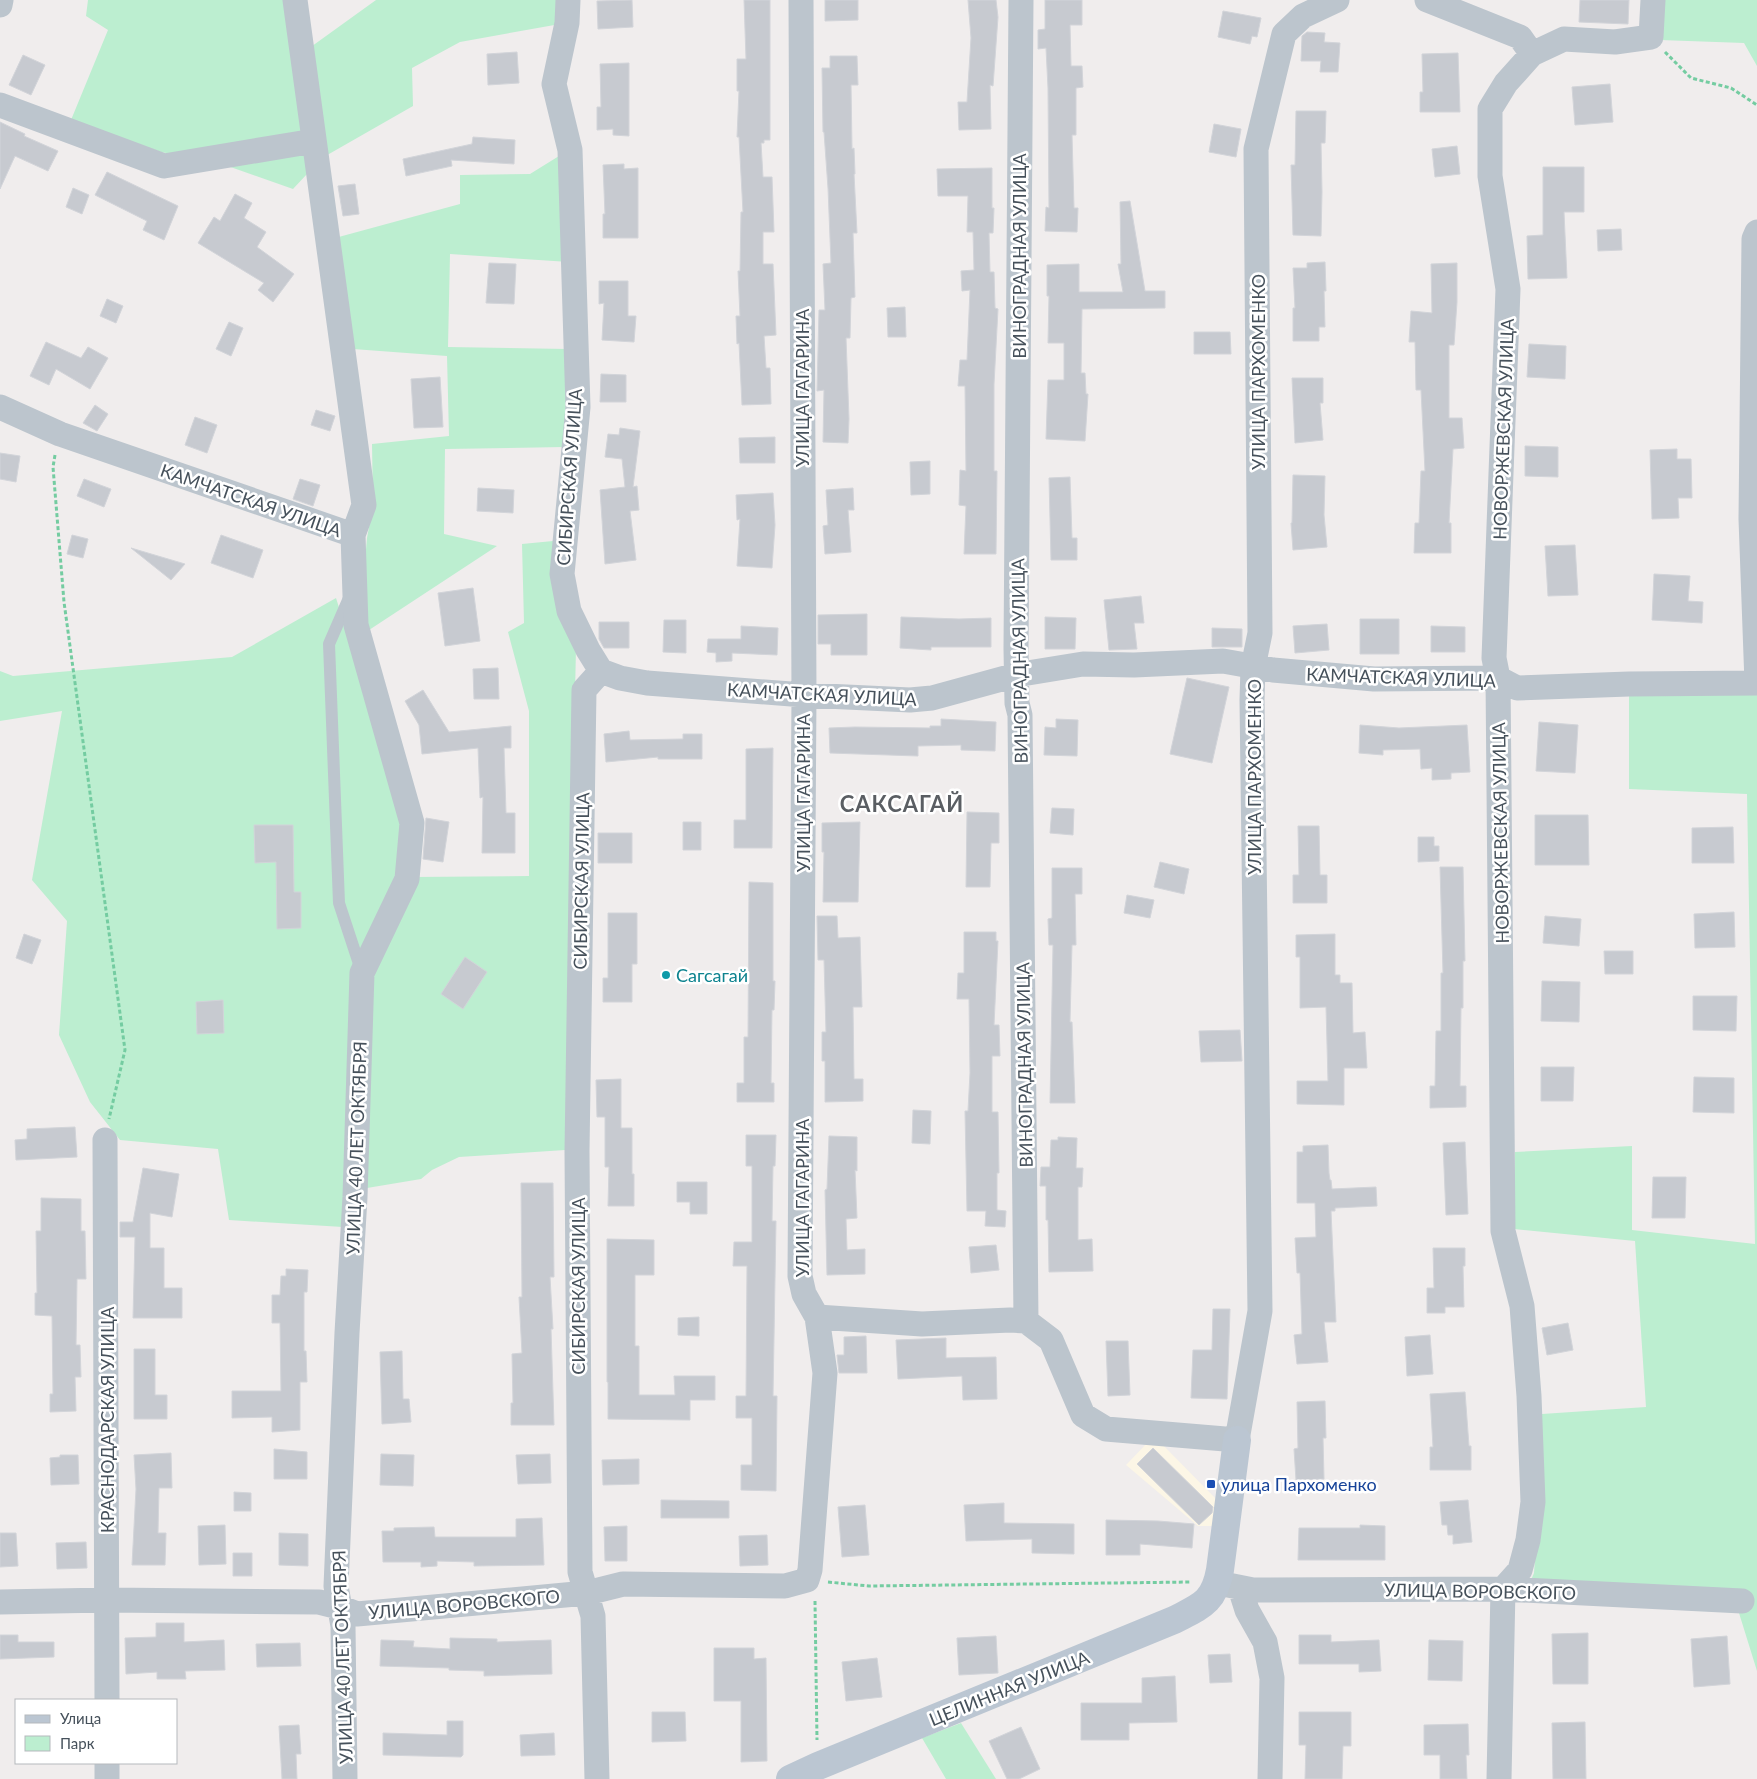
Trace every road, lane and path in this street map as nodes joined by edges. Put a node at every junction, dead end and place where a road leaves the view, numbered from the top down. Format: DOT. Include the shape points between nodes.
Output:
graph roads {
  1 [pos="1,0"];
  2 [pos="295,0"];
  3 [pos="568,0"];
  4 [pos="800,0"];
  5 [pos="1021,0"];
  6 [pos="1337,0"];
  7 [pos="1427,0"];
  8 [pos="1654,0"];
  9 [pos="0,5"];
  10 [pos="1651,37"];
  11 [pos="1532,54"];
  12 [pos="0,104"];
  13 [pos="1757,105"];
  14 [pos="314,141"];
  15 [pos="1757,232"];
  16 [pos="0,407"];
  17 [pos="60,434"];
  18 [pos="353,535"];
  19 [pos="355,585"];
  20 [pos="1254,666"];
  21 [pos="601,672"];
  22 [pos="1016,675"];
  23 [pos="1498,678"];
  24 [pos="1757,684"];
  25 [pos="804,695"];
  26 [pos="362,973"];
  27 [pos="105,1140"];
  28 [pos="817,1316"];
  29 [pos="1026,1321"];
  30 [pos="1236,1440"];
  31 [pos="807,1580"];
  32 [pos="1229,1585"];
  33 [pos="1503,1589"];
  34 [pos="587,1593"];
  35 [pos="108,1600"];
  36 [pos="1742,1601"];
  37 [pos="0,1602"];
  38 [pos="339,1607"];
  39 [pos="107,1699"];
  40 [pos="107,1764"];
  41 [pos="818,1766"];
  42 [pos="107,1779"];
  43 [pos="345,1779"];
  44 [pos="597,1779"];
  45 [pos="790,1779"];
  46 [pos="1270,1779"];
  47 [pos="1499,1779"];
  1 -- 9 [label="street"];
  2 -- 14 [label="street, КАМЧАТСКАЯ УЛИЦА"];
  3 -- 21 [label="street, СИБИРСКАЯ УЛИЦА" via="567,23 554,84 570,150 578,407 562,574 570,611"];
  4 -- 25 [label="street, УЛИЦА ГАГАРИНА"];
  5 -- 22 [label="street, ВИНОГРАДНАЯ УЛИЦА"];
  6 -- 20 [label="street, УЛИЦА ПАРХОМЕНКО" via="1303,16 1284,34 1256,149 1260,633"];
  7 -- 11 [label="street" via="1520,37"];
  8 -- 10 [label="street"];
  10 -- 11 [label="street, НОВОРЖЕВСКАЯ УЛИЦА" via="1615,42 1564,39"];
  10 -- 13 [label="path" via="1691,78 1730,88"];
  11 -- 23 [label="street, НОВОРЖЕВСКАЯ УЛИЦА" via="1506,83 1490,109 1490,176 1508,289 1494,658"];
  12 -- 14 [label="street" via="164,166"];
  14 -- 18 [label="street, КАМЧАТСКАЯ УЛИЦА" via="364,505"];
  15 -- 24 [label="street" via="1754,239 1751,509"];
  16 -- 17 [label="street, КАМЧАТСКАЯ УЛИЦА"];
  17 -- 18 [label="street, КАМЧАТСКАЯ УЛИЦА"];
  17 -- 27 [label="path" via="53,467 64,602 125,1050"];
  18 -- 19 [label="street, УЛИЦА 40 ЛЕТ ОКТЯБРЯ"];
  19 -- 26 [label="lane" via="330,644 339,903"];
  19 -- 26 [label="street, УЛИЦА 40 ЛЕТ ОКТЯБРЯ" via="356,625 412,823 407,879"];
  20 -- 22 [label="street, КАМЧАТСКАЯ УЛИЦА" via="1223,661 1083,664"];
  20 -- 23 [label="street, КАМЧАТСКАЯ УЛИЦА" via="1374,679"];
  20 -- 30 [label="street, УЛИЦА ПАРХОМЕНКО" via="1260,1311"];
  21 -- 25 [label="street, КАМЧАТСКАЯ УЛИЦА" via="647,683"];
  21 -- 34 [label="street, СИБИРСКАЯ УЛИЦА" via="584,690 583,699 577,1152 580,1572"];
  22 -- 25 [label="street, КАМЧАТСКАЯ УЛИЦА" via="925,699"];
  22 -- 29 [label="street, ВИНОГРАДНАЯ УЛИЦА" via="1020,715"];
  23 -- 24 [label="street, КАМЧАТСКАЯ УЛИЦА" via="1518,688"];
  23 -- 33 [label="street, НОВОРЖЕВСКАЯ УЛИЦА" via="1503,1231 1522,1306 1533,1502 1520,1570"];
  25 -- 28 [label="street, УЛИЦА ГАГАРИНА" via="800,1276 804,1294"];
  26 -- 38 [label="street, УЛИЦА 40 ЛЕТ ОКТЯБРЯ" via="336,1586"];
  27 -- 35 [label="street, КРАСНОДАРСКАЯ УЛИЦА"];
  28 -- 29 [label="street" via="922,1324"];
  28 -- 31 [label="street, УЛИЦА ГАГАРИНА" via="825,1373"];
  29 -- 30 [label="street" via="1051,1340 1083,1415 1106,1429"];
  30 -- 32 [label="street, УЛИЦА ПАРХОМЕНКО"];
  31 -- 32 [label="path" via="869,1586 1178,1581"];
  31 -- 34 [label="street, УЛИЦА ВОРОВСКОГО" via="785,1586 622,1584"];
  31 -- 41 [label="path" via="814,1593"];
  32 -- 33 [label="street, УЛИЦА ВОРОВСКОГО" via="1253,1590"];
  32 -- 41 [label="street, ЦЕЛИННАЯ УЛИЦА" via="1174,1620"];
  32 -- 46 [label="street, УЛИЦА ПАРХОМЕНКО" via="1265,1642 1272,1678"];
  33 -- 36 [label="street, УЛИЦА ВОРОВСКОГО"];
  33 -- 47 [label="street"];
  34 -- 38 [label="street, УЛИЦА ВОРОВСКОГО" via="357,1614"];
  34 -- 44 [label="street, СИБИРСКАЯ УЛИЦА" via="593,1616"];
  35 -- 37 [label="street, УЛИЦА ВОРОВСКОГО"];
  35 -- 38 [label="street, УЛИЦА ВОРОВСКОГО" via="319,1602"];
  35 -- 39 [label="street, КРАСНОДАРСКАЯ УЛИЦА"];
  38 -- 43 [label="street, УЛИЦА 40 ЛЕТ ОКТЯБРЯ" via="343,1626"];
  40 -- 42 [label="street"];
  41 -- 45 [label="street, ЦЕЛИННАЯ УЛИЦА"];
}
